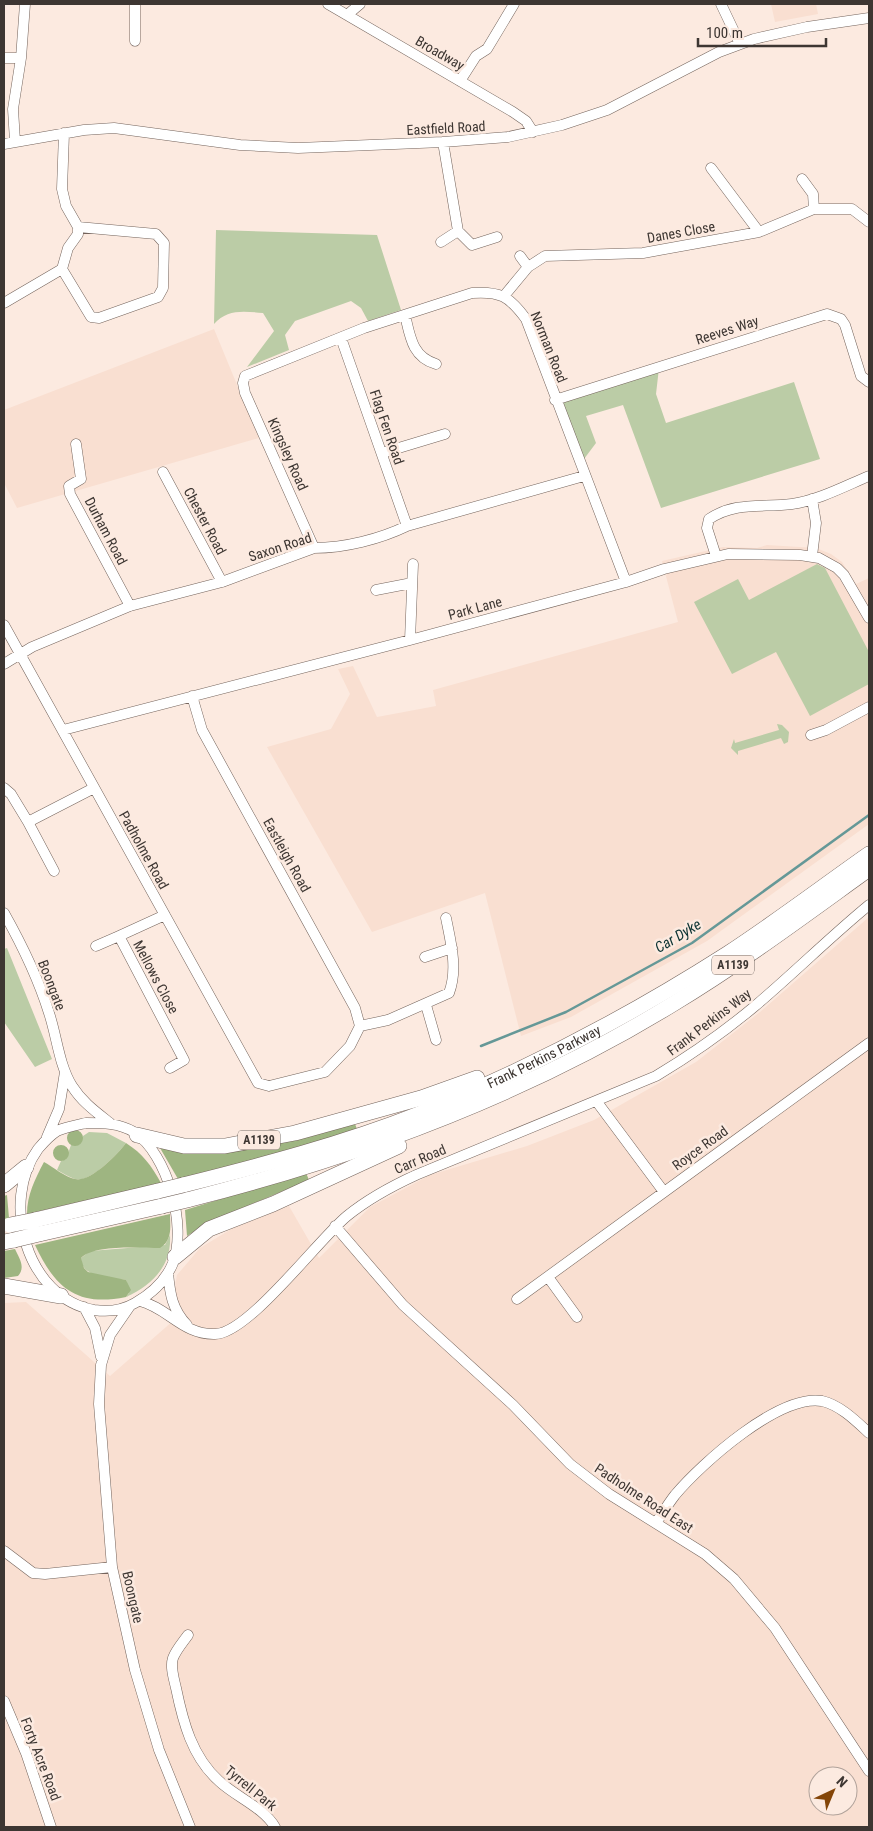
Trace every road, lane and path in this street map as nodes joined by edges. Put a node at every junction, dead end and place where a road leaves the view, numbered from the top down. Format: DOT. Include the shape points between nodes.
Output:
graph roads {
  1 [pos="25,4"];
  2 [pos="135,4"];
  3 [pos="328,4"];
  4 [pos="360,4"];
  5 [pos="514,4"];
  6 [pos="721,4"];
  7 [pos="347,15"];
  8 [pos="869,18"];
  9 [pos="135,41"];
  10 [pos="740,44"];
  11 [pos="4,58"];
  12 [pos="21,58"];
  13 [pos="460,81"];
  14 [pos="533,132"];
  15 [pos="64,133"];
  16 [pos="15,141"];
  17 [pos="443,142"];
  18 [pos="4,144"];
  19 [pos="711,168"];
  20 [pos="802,179"];
  21 [pos="814,209"];
  22 [pos="869,222"];
  23 [pos="78,227"];
  24 [pos="458,231"];
  25 [pos="759,232"];
  26 [pos="497,237"];
  27 [pos="441,242"];
  28 [pos="520,256"];
  29 [pos="528,267"];
  30 [pos="62,269"];
  31 [pos="504,296"];
  32 [pos="4,303"];
  33 [pos="405,315"];
  34 [pos="341,338"];
  35 [pos="436,364"];
  36 [pos="869,382"];
  37 [pos="555,400"];
  38 [pos="445,434"];
  39 [pos="76,444"];
  40 [pos="382,453"];
  41 [pos="163,472"];
  42 [pos="584,476"];
  43 [pos="869,476"];
  44 [pos="812,499"];
  45 [pos="408,526"];
  46 [pos="314,548"];
  47 [pos="716,556"];
  48 [pos="812,556"];
  49 [pos="413,564"];
  50 [pos="222,582"];
  51 [pos="626,582"];
  52 [pos="412,583"];
  53 [pos="376,590"];
  54 [pos="130,606"];
  55 [pos="869,618"];
  56 [pos="4,625"];
  57 [pos="410,640"];
  58 [pos="20,654"];
  59 [pos="4,664"];
  60 [pos="192,696"];
  61 [pos="869,707"];
  62 [pos="63,730"];
  63 [pos="812,735"];
  64 [pos="4,788"];
  65 [pos="94,788"];
  66 [pos="28,822"];
  67 [pos="869,854"];
  68 [pos="869,869"];
  69 [pos="54,871"];
  70 [pos="869,905"];
  71 [pos="4,913"];
  72 [pos="165,914"];
  73 [pos="446,918"];
  74 [pos="119,936"];
  75 [pos="96,946"];
  76 [pos="452,948"];
  77 [pos="424,957"];
  78 [pos="426,1005"];
  79 [pos="640,1006"];
  80 [pos="360,1026"];
  81 [pos="436,1040"];
  82 [pos="869,1043"];
  83 [pos="170,1068"];
  84 [pos="65,1071"];
  85 [pos="597,1102"];
  86 [pos="110,1123"];
  87 [pos="137,1135"];
  88 [pos="47,1138"];
  89 [pos="383,1140"];
  90 [pos="366,1146"];
  91 [pos="26,1167"];
  92 [pos="4,1185"];
  93 [pos="664,1192"];
  94 [pos="335,1226"];
  95 [pos="8,1233"];
  96 [pos="175,1257"];
  97 [pos="168,1273"];
  98 [pos="548,1277"];
  99 [pos="4,1286"];
  100 [pos="61,1296"];
  101 [pos="517,1299"];
  102 [pos="135,1303"];
  103 [pos="84,1307"];
  104 [pos="577,1317"];
  105 [pos="189,1328"];
  106 [pos="101,1365"];
  107 [pos="869,1433"];
  108 [pos="656,1523"];
  109 [pos="4,1551"];
  110 [pos="112,1567"];
  111 [pos="188,1635"];
  112 [pos="4,1701"];
  113 [pos="869,1771"];
  114 [pos="52,1827"];
  115 [pos="189,1827"];
  116 [pos="275,1827"];
  1 -- 12 [label="street"];
  2 -- 9 [label="street"];
  3 -- 7 [label="street, Broadway"];
  4 -- 7 [label="street"];
  5 -- 13 [label="street" via="487,49 476,56"];
  6 -- 10 [label="street"];
  7 -- 13 [label="street, Broadway"];
  8 -- 10 [label="street, Eastfield Road" via="807,27"];
  10 -- 14 [label="street, Eastfield Road" via="607,110"];
  11 -- 12 [label="street"];
  12 -- 16 [label="street" via="13,109"];
  13 -- 14 [label="street, Broadway" via="526,121"];
  14 -- 17 [label="street, Eastfield Road"];
  15 -- 16 [label="street, Eastfield Road"];
  15 -- 17 [label="street, Eastfield Road" via="114,128 240,145 298,148"];
  15 -- 23 [label="street" via="62,189 66,206"];
  16 -- 18 [label="street, Eastfield Road"];
  17 -- 24 [label="street"];
  19 -- 25 [label="street"];
  20 -- 21 [label="street" via="814,194"];
  21 -- 22 [label="street, Danes Close" via="852,209"];
  21 -- 25 [label="street, Danes Close"];
  23 -- 30 [label="street"];
  23 -- 30 [label="street" via="156,234 164,242 163,288 158,297 99,318 91,317"];
  24 -- 26 [label="street" via="472,246"];
  24 -- 27 [label="street"];
  25 -- 29 [label="street, Danes Close" via="643,253 545,256"];
  28 -- 29 [label="street"];
  29 -- 31 [label="street, Danes Close"];
  30 -- 32 [label="street"];
  31 -- 33 [label="street" via="490,292 472,293"];
  31 -- 37 [label="street, Norman Road" via="526,319"];
  33 -- 34 [label="street"];
  33 -- 35 [label="street" via="414,350 426,361"];
  34 -- 40 [label="street, Flag Fen Road"];
  34 -- 46 [label="street, Kingsley Road" via="249,373 242,380"];
  36 -- 37 [label="street, Reeves Way" via="861,376 845,325 841,319 827,314"];
  37 -- 42 [label="street, Norman Road"];
  38 -- 40 [label="street"];
  39 -- 54 [label="street, Durham Road" via="81,479 69,486 70,494"];
  40 -- 45 [label="street, Flag Fen Road"];
  41 -- 50 [label="street, Chester Road"];
  42 -- 45 [label="street, Saxon Road"];
  42 -- 51 [label="street, Norman Road"];
  43 -- 44 [label="street"];
  44 -- 47 [label="street" via="792,504 757,504 717,514 710,519 707,528"];
  44 -- 48 [label="street" via="816,523"];
  45 -- 46 [label="street, Saxon Road" via="348,544"];
  46 -- 50 [label="street, Saxon Road"];
  47 -- 48 [label="street, Park Lane"];
  47 -- 51 [label="street, Park Lane"];
  48 -- 55 [label="street, Park Lane" via="828,562 844,575"];
  49 -- 52 [label="street"];
  50 -- 54 [label="street, Saxon Road"];
  51 -- 57 [label="street, Park Lane"];
  52 -- 53 [label="street"];
  52 -- 57 [label="street"];
  54 -- 58 [label="street, Saxon Road" via="32,646"];
  56 -- 58 [label="street, Padholme Road"];
  57 -- 60 [label="street, Park Lane"];
  58 -- 59 [label="street, Saxon Road"];
  58 -- 62 [label="street, Padholme Road"];
  60 -- 62 [label="street, Park Lane"];
  60 -- 80 [label="street, Eastleigh Road" via="202,730 355,1008"];
  61 -- 63 [label="street"];
  62 -- 65 [label="street, Padholme Road"];
  64 -- 66 [label="street"];
  65 -- 66 [label="street"];
  65 -- 72 [label="street, Padholme Road"];
  66 -- 69 [label="street"];
  67 -- 79 [label="highway, Frank Perkins Parkway / A1139" via="727,954"];
  68 -- 89 [label="highway, Frank Perkins Parkway / A1139" via="774,938 673,1004 590,1050 450,1116 420,1137"];
  70 -- 85 [label="street, Frank Perkins Way" via="755,1005 692,1054 656,1076"];
  71 -- 84 [label="street, Boongate" via="33,969"];
  72 -- 74 [label="street, Mellows Close"];
  72 -- 80 [label="street, Padholme Road" via="253,1076 263,1086 325,1072 350,1046"];
  73 -- 76 [label="street"];
  74 -- 75 [label="street"];
  74 -- 83 [label="street, Mellows Close" via="184,1060"];
  76 -- 77 [label="street"];
  76 -- 78 [label="street" via="454,980 449,993"];
  78 -- 80 [label="street" via="388,1020"];
  78 -- 81 [label="street"];
  79 -- 87 [label="highway, A1139" via="482,1076 421,1098 295,1133 225,1146 184,1146"];
  79 -- 89 [label="highway, Frank Perkins Parkway / A1139" via="554,1053 419,1114"];
  82 -- 93 [label="street, Royce Road"];
  84 -- 86 [label="street, Boongate" via="81,1098"];
  84 -- 88 [label="street, Boongate" via="60,1109"];
  85 -- 93 [label="street"];
  85 -- 94 [label="street, Carr Road" via="393,1185"];
  86 -- 87 [label="street"];
  86 -- 88 [label="street" via="71,1126"];
  87 -- 96 [label="street" via="155,1154 172,1192 177,1230"];
  88 -- 91 [label="street"];
  89 -- 90 [label="highway, Frank Perkins Parkway / A1139"];
  89 -- 90 [label="highway, A1139"];
  90 -- 95 [label="highway, Frank Perkins Parkway / A1139, bridge" via="268,1164 185,1193"];
  90 -- 96 [label="highway, A1139" via="273,1204 209,1229"];
  91 -- 92 [label="highway"];
  91 -- 100 [label="street" via="19,1200 22,1230 38,1272"];
  93 -- 98 [label="street, Royce Road"];
  94 -- 105 [label="street, Carr Road" via="260,1307 241,1323 218,1334"];
  94 -- 108 [label="street, Padholme Road East" via="403,1305 513,1405 570,1464 609,1494"];
  96 -- 97 [label="street"];
  97 -- 102 [label="street" via="154,1290"];
  97 -- 105 [label="street" via="171,1299 176,1312"];
  98 -- 101 [label="street, Royce Road"];
  98 -- 104 [label="street"];
  99 -- 100 [label="highway"];
  100 -- 103 [label="street"];
  102 -- 103 [label="street" via="112,1310"];
  102 -- 105 [label="street, Carr Road" via="158,1308 177,1324"];
  102 -- 106 [label="street, Boongate" via="110,1335"];
  103 -- 106 [label="street, Boongate" via="95,1328"];
  106 -- 110 [label="street, Boongate" via="99,1404"];
  107 -- 108 [label="street" via="850,1416 824,1402 806,1401 788,1406 749,1429 690,1479"];
  108 -- 113 [label="street, Padholme Road East" via="705,1554 756,1602"];
  109 -- 110 [label="street" via="33,1573"];
  110 -- 115 [label="street, Boongate" via="135,1670 159,1750"];
  111 -- 116 [label="street, Tyrrell Park" via="173,1659 172,1672 193,1746 209,1771 230,1791 268,1817"];
  112 -- 114 [label="street, Forty Acre Road"];
}
